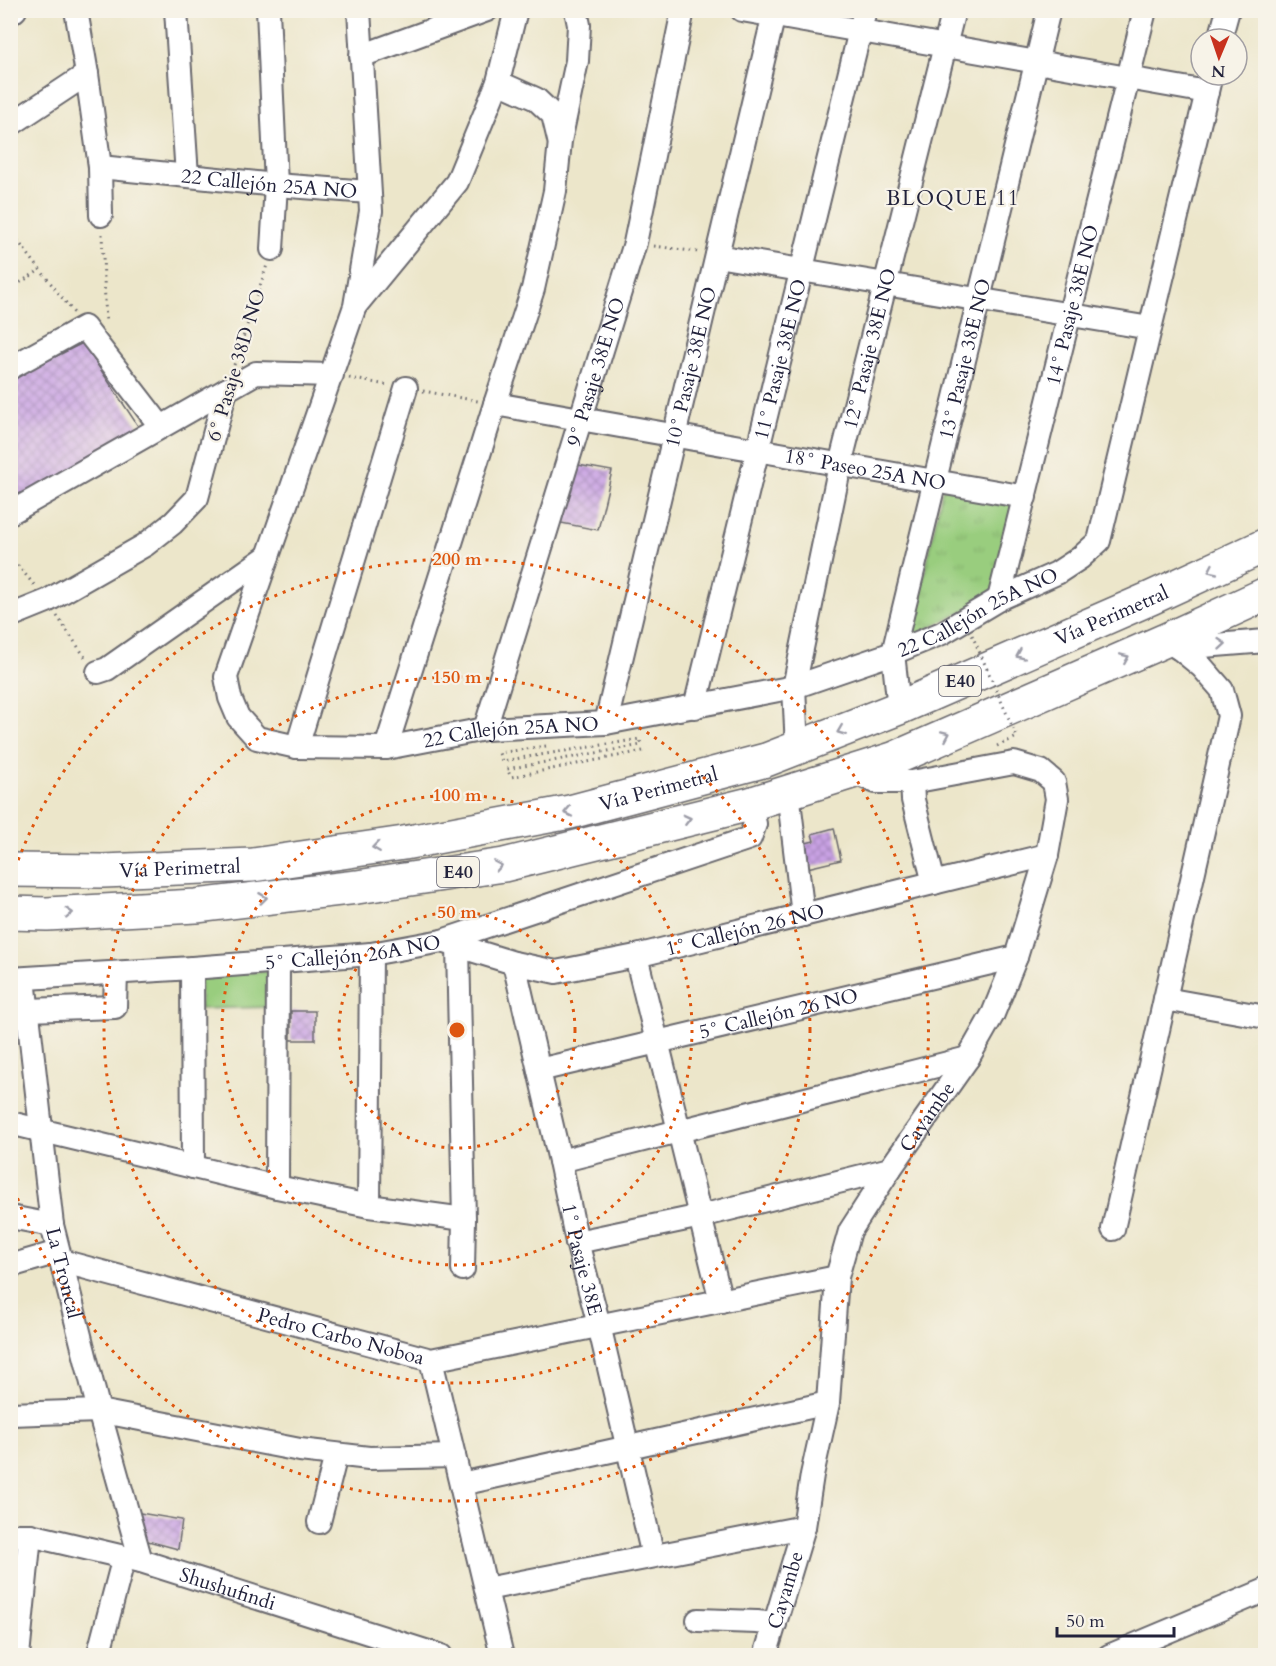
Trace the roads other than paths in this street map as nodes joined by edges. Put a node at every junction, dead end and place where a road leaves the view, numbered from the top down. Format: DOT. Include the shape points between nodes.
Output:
graph roads {
  1 [pos="15,10"];
  2 [pos="76,10"];
  3 [pos="176,10"];
  4 [pos="268,10"];
  5 [pos="359,10"];
  6 [pos="487,10"];
  7 [pos="516,10"];
  8 [pos="576,10"];
  9 [pos="683,10"];
  10 [pos="742,10"];
  11 [pos="954,10"];
  12 [pos="1049,10"];
  13 [pos="1145,10"];
  14 [pos="1228,10"];
  15 [pos="775,13"];
  16 [pos="10,14"];
  17 [pos="863,21"];
  18 [pos="1223,27"];
  19 [pos="945,46"];
  20 [pos="360,56"];
  21 [pos="1037,62"];
  22 [pos="87,74"];
  23 [pos="1129,78"];
  24 [pos="498,82"];
  25 [pos="1189,82"];
  26 [pos="1208,87"];
  27 [pos="10,125"];
  28 [pos="560,141"];
  29 [pos="100,167"];
  30 [pos="187,176"];
  31 [pos="276,185"];
  32 [pos="369,192"];
  33 [pos="101,215"];
  34 [pos="272,249"];
  35 [pos="717,255"];
  36 [pos="802,270"];
  37 [pos="886,284"];
  38 [pos="979,299"];
  39 [pos="356,306"];
  40 [pos="1070,314"];
  41 [pos="1150,328"];
  42 [pos="10,368"];
  43 [pos="332,375"];
  44 [pos="406,388"];
  45 [pos="226,390"];
  46 [pos="495,404"];
  47 [pos="581,419"];
  48 [pos="161,428"];
  49 [pos="675,435"];
  50 [pos="758,450"];
  51 [pos="840,465"];
  52 [pos="934,482"];
  53 [pos="1025,497"];
  54 [pos="10,513"];
  55 [pos="1266,545"];
  56 [pos="268,556"];
  57 [pos="1266,594"];
  58 [pos="999,599"];
  59 [pos="10,616"];
  60 [pos="1266,618"];
  61 [pos="1178,639"];
  62 [pos="1266,641"];
  63 [pos="892,653"];
  64 [pos="98,672"];
  65 [pos="794,687"];
  66 [pos="694,707"];
  67 [pos="899,708"];
  68 [pos="606,723"];
  69 [pos="485,729"];
  70 [pos="297,747"];
  71 [pos="386,748"];
  72 [pos="797,748"];
  73 [pos="855,771"];
  74 [pos="912,782"];
  75 [pos="788,792"];
  76 [pos="750,804"];
  77 [pos="1047,855"];
  78 [pos="10,870"];
  79 [pos="934,883"];
  80 [pos="10,913"];
  81 [pos="803,915"];
  82 [pos="450,943"];
  83 [pos="370,954"];
  84 [pos="636,956"];
  85 [pos="1016,957"];
  86 [pos="278,961"];
  87 [pos="514,963"];
  88 [pos="192,968"];
  89 [pos="116,973"];
  90 [pos="17,979"];
  91 [pos="1165,999"];
  92 [pos="27,1010"];
  93 [pos="1266,1017"];
  94 [pos="657,1042"];
  95 [pos="968,1058"];
  96 [pos="539,1070"];
  97 [pos="10,1123"];
  98 [pos="40,1131"];
  99 [pos="679,1131"];
  100 [pos="561,1161"];
  101 [pos="193,1167"];
  102 [pos="890,1168"];
  103 [pos="277,1187"];
  104 [pos="369,1206"];
  105 [pos="700,1216"];
  106 [pos="10,1217"];
  107 [pos="464,1219"];
  108 [pos="52,1225"];
  109 [pos="1113,1229"];
  110 [pos="577,1242"];
  111 [pos="60,1257"];
  112 [pos="10,1266"];
  113 [pos="463,1269"];
  114 [pos="837,1277"];
  115 [pos="721,1301"];
  116 [pos="599,1326"];
  117 [pos="431,1360"];
  118 [pos="828,1403"];
  119 [pos="99,1411"];
  120 [pos="10,1414"];
  121 [pos="627,1447"];
  122 [pos="336,1455"];
  123 [pos="454,1456"];
  124 [pos="461,1484"];
  125 [pos="319,1522"];
  126 [pos="804,1527"];
  127 [pos="20,1535"];
  128 [pos="653,1556"];
  129 [pos="132,1559"];
  130 [pos="486,1589"];
  131 [pos="1266,1590"];
  132 [pos="698,1620"];
  133 [pos="775,1624"];
  134 [pos="18,1656"];
  135 [pos="98,1656"];
  136 [pos="441,1656"];
  137 [pos="502,1656"];
  138 [pos="765,1656"];
  139 [pos="1109,1656"];
  1 -- 16 [label="street"];
  2 -- 22 [label="street"];
  3 -- 30 [label="street"];
  4 -- 31 [label="street"];
  5 -- 20 [label="street"];
  6 -- 20 [label="street"];
  7 -- 24 [label="street"];
  8 -- 28 [label="street" via="577,61"];
  9 -- 47 [label="street, 9° Pasaje 38E NO" via="635,243"];
  10 -- 15 [label="street"];
  11 -- 19 [label="street, 12° Pasaje 38E NO"];
  12 -- 21 [label="street, 13° Pasaje 38E NO"];
  13 -- 23 [label="street, 14° Pasaje 38E NO"];
  14 -- 18 [label="street"];
  15 -- 17 [label="street"];
  15 -- 35 [label="street, 10° Pasaje 38E NO"];
  17 -- 19 [label="street"];
  17 -- 36 [label="street, 11° Pasaje 38E NO"];
  19 -- 21 [label="street"];
  19 -- 37 [label="street, 12° Pasaje 38E NO"];
  20 -- 32 [label="street"];
  21 -- 23 [label="street"];
  21 -- 38 [label="street, 13° Pasaje 38E NO"];
  22 -- 27 [label="street"];
  22 -- 29 [label="street"];
  23 -- 25 [label="street"];
  23 -- 40 [label="street, 14° Pasaje 38E NO"];
  24 -- 28 [label="street" via="536,99 552,115"];
  24 -- 39 [label="street" via="457,182"];
  26 -- 41 [label="street, 22 Callejón 25A NO"];
  28 -- 46 [label="street" via="555,191 533,289"];
  29 -- 30 [label="street, 22 Callejón 25A NO"];
  29 -- 33 [label="street"];
  30 -- 31 [label="street, 22 Callejón 25A NO"];
  31 -- 32 [label="street, 22 Callejón 25A NO"];
  31 -- 34 [label="street"];
  32 -- 39 [label="street, 22 Callejón 25A NO" via="370,211"];
  35 -- 36 [label="street"];
  35 -- 49 [label="street, 10° Pasaje 38E NO"];
  36 -- 37 [label="street"];
  36 -- 50 [label="street, 11° Pasaje 38E NO"];
  37 -- 38 [label="street"];
  37 -- 51 [label="street, 12° Pasaje 38E NO"];
  38 -- 40 [label="street"];
  38 -- 52 [label="street, 13° Pasaje 38E NO"];
  39 -- 43 [label="street, 22 Callejón 25A NO"];
  40 -- 41 [label="street"];
  40 -- 53 [label="street, 14° Pasaje 38E NO"];
  41 -- 58 [label="street, 22 Callejón 25A NO" via="1099,541 1058,573"];
  42 -- 48 [label="street" via="95,325"];
  43 -- 45 [label="street" via="256,373"];
  43 -- 56 [label="street, 22 Callejón 25A NO"];
  44 -- 70 [label="street"];
  45 -- 48 [label="street"];
  45 -- 59 [label="street, 6° Pasaje 38D NO" via="197,498 145,545"];
  46 -- 47 [label="street, 18° Paseo 25A NO"];
  46 -- 71 [label="street"];
  47 -- 49 [label="street, 18° Paseo 25A NO"];
  47 -- 69 [label="street, 9° Pasaje 38E NO"];
  48 -- 54 [label="street"];
  49 -- 50 [label="street, 18° Paseo 25A NO"];
  49 -- 68 [label="street, 10° Pasaje 38E NO"];
  50 -- 51 [label="street, 18° Paseo 25A NO"];
  50 -- 66 [label="street, 11° Pasaje 38E NO"];
  51 -- 52 [label="street, 18° Paseo 25A NO"];
  51 -- 65 [label="street, 12° Pasaje 38E NO"];
  52 -- 53 [label="street, 18° Paseo 25A NO"];
  52 -- 63 [label="street, 13° Pasaje 38E NO"];
  53 -- 58 [label="street, 14° Pasaje 38E NO"];
  55 -- 67 [label="highway, Vía Perimetral / E40, one-way"];
  56 -- 64 [label="street"];
  56 -- 70 [label="street, 22 Callejón 25A NO" via="226,677 238,717 257,738"];
  57 -- 61 [label="highway, Vía Perimetral / E40"];
  58 -- 63 [label="street, 22 Callejón 25A NO" via="942,633"];
  60 -- 61 [label="highway"];
  61 -- 62 [label="street, one-way"];
  73 -- 61 [label="highway, Vía Perimetral / E40, one-way"];
  61 -- 91 [label="street" via="1222,690 1229,716"];
  63 -- 65 [label="street, 22 Callejón 25A NO"];
  63 -- 67 [label="street, 13° Pasaje 38E NO"];
  65 -- 66 [label="street, 22 Callejón 25A NO"];
  65 -- 72 [label="street, 12° Pasaje 38E NO"];
  66 -- 68 [label="street, 22 Callejón 25A NO"];
  67 -- 72 [label="highway, Vía Perimetral / E40, one-way"];
  68 -- 69 [label="street, 22 Callejón 25A NO"];
  69 -- 71 [label="street, 22 Callejón 25A NO"];
  70 -- 71 [label="street, 22 Callejón 25A NO"];
  72 -- 78 [label="highway, Vía Perimetral / E40, one-way" via="766,760 570,812 404,843 253,865"];
  73 -- 74 [label="street, Cayambe" via="876,782"];
  73 -- 75 [label="highway, Vía Perimetral / E40"];
  74 -- 77 [label="street, Cayambe" via="1014,763 1041,771 1054,782 1057,800"];
  74 -- 79 [label="street"];
  75 -- 76 [label="highway, Vía Perimetral / E40"];
  75 -- 81 [label="street"];
  80 -- 76 [label="highway, Vía Perimetral / E40, one-way" via="196,906 380,884 504,865"];
  76 -- 82 [label="street, 5° Callejón 26A NO" via="755,824 750,838"];
  77 -- 79 [label="street, 1° Callejón 26 NO"];
  77 -- 85 [label="street, Cayambe"];
  79 -- 81 [label="street, 1° Callejón 26 NO"];
  81 -- 84 [label="street, 1° Callejón 26 NO"];
  82 -- 83 [label="street, 5° Callejón 26A NO"];
  82 -- 87 [label="street, 1° Callejón 26 NO"];
  82 -- 107 [label="street"];
  83 -- 86 [label="street, 5° Callejón 26A NO"];
  83 -- 104 [label="street"];
  84 -- 87 [label="street, 1° Callejón 26 NO" via="556,972"];
  84 -- 94 [label="street"];
  85 -- 94 [label="street, 5° Callejón 26 NO"];
  85 -- 95 [label="street, Cayambe" via="993,1014"];
  86 -- 88 [label="street, 5° Callejón 26A NO"];
  86 -- 103 [label="street"];
  87 -- 96 [label="street, 1° Pasaje 38E"];
  88 -- 89 [label="street, 5° Callejón 26A NO"];
  88 -- 101 [label="street"];
  89 -- 90 [label="street, 5° Callejón 26A NO"];
  89 -- 92 [label="street" via="115,1007"];
  90 -- 92 [label="street, La Troncal"];
  91 -- 93 [label="street"];
  91 -- 109 [label="street"];
  92 -- 98 [label="street, La Troncal"];
  94 -- 96 [label="street, 5° Callejón 26 NO"];
  94 -- 99 [label="street"];
  95 -- 99 [label="street"];
  95 -- 102 [label="street, Cayambe"];
  96 -- 100 [label="street, 1° Pasaje 38E"];
  97 -- 98 [label="street"];
  98 -- 101 [label="street"];
  98 -- 108 [label="street, La Troncal"];
  99 -- 100 [label="street"];
  99 -- 105 [label="street"];
  100 -- 110 [label="street, 1° Pasaje 38E"];
  101 -- 103 [label="street"];
  102 -- 105 [label="street"];
  102 -- 114 [label="street, Cayambe" via="850,1231"];
  103 -- 104 [label="street"];
  104 -- 107 [label="street"];
  105 -- 110 [label="street"];
  105 -- 115 [label="street"];
  106 -- 108 [label="street"];
  107 -- 113 [label="street"];
  108 -- 111 [label="street, La Troncal"];
  110 -- 116 [label="street, 1° Pasaje 38E"];
  111 -- 112 [label="street"];
  111 -- 117 [label="street, Pedro Carbo Noboa"];
  111 -- 119 [label="street, La Troncal"];
  114 -- 115 [label="street"];
  114 -- 118 [label="street, Cayambe"];
  115 -- 116 [label="street"];
  116 -- 117 [label="street"];
  116 -- 121 [label="street, 1° Pasaje 38E"];
  117 -- 123 [label="street, Pedro Carbo Noboa"];
  118 -- 121 [label="street"];
  118 -- 126 [label="street, Cayambe"];
  119 -- 120 [label="street"];
  119 -- 122 [label="street"];
  119 -- 129 [label="street, La Troncal"];
  121 -- 124 [label="street"];
  121 -- 128 [label="street, 1° Pasaje 38E"];
  122 -- 123 [label="street"];
  122 -- 125 [label="street"];
  123 -- 124 [label="street, Pedro Carbo Noboa"];
  124 -- 130 [label="street, Pedro Carbo Noboa"];
  126 -- 128 [label="street"];
  126 -- 133 [label="street, Cayambe"];
  127 -- 129 [label="street, Shushufindi"];
  127 -- 134 [label="street"];
  128 -- 130 [label="street"];
  129 -- 135 [label="street"];
  129 -- 136 [label="street, Shushufindi"];
  130 -- 137 [label="street, Pedro Carbo Noboa"];
  131 -- 139 [label="street"];
  132 -- 133 [label="street"];
  133 -- 138 [label="street, Cayambe"];
}
